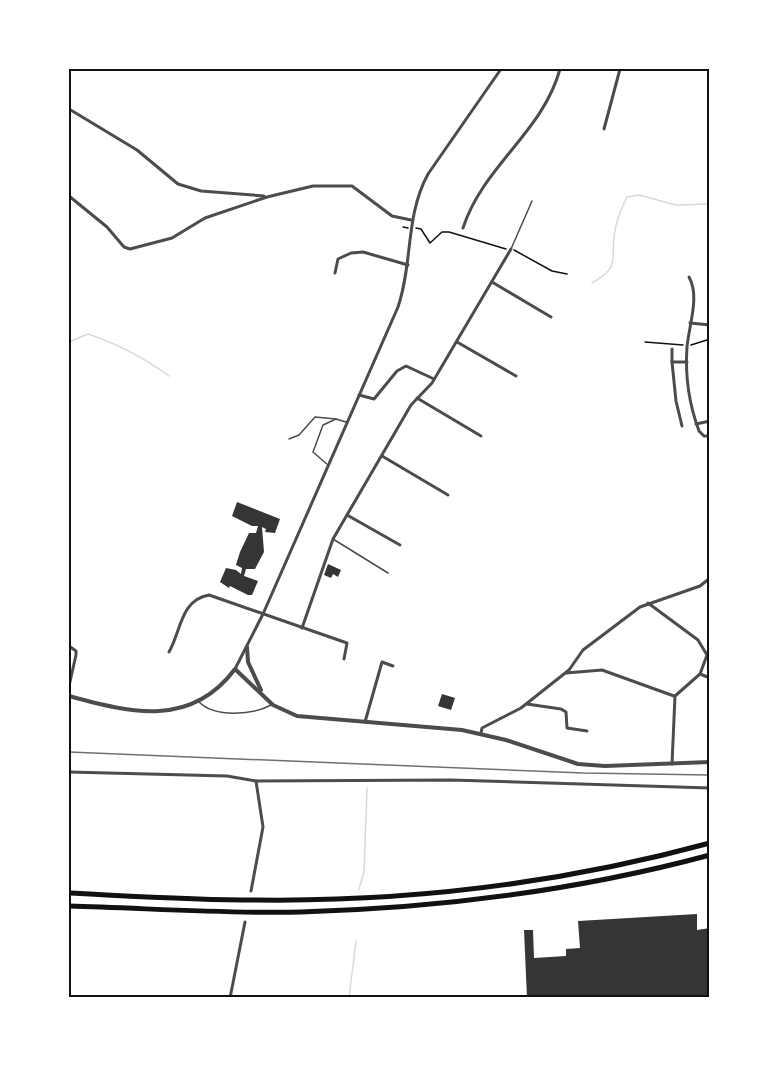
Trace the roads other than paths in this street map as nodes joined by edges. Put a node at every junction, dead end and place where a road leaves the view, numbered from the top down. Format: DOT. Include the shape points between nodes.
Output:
graph roads {
  1 [pos="501,69"];
  2 [pos="560,69"];
  3 [pos="620,69"];
  4 [pos="69,109"];
  5 [pos="604,129"];
  6 [pos="69,196"];
  7 [pos="267,197"];
  8 [pos="532,201"];
  9 [pos="411,220"];
  10 [pos="463,228"];
  11 [pos="511,249"];
  12 [pos="408,265"];
  13 [pos="335,273"];
  14 [pos="689,277"];
  15 [pos="492,282"];
  16 [pos="551,316"];
  17 [pos="690,323"];
  18 [pos="710,325"];
  19 [pos="457,342"];
  20 [pos="672,349"];
  21 [pos="672,362"];
  22 [pos="687,362"];
  23 [pos="516,376"];
  24 [pos="434,379"];
  25 [pos="359,395"];
  26 [pos="417,398"];
  27 [pos="336,419"];
  28 [pos="710,421"];
  29 [pos="347,422"];
  30 [pos="696,424"];
  31 [pos="682,426"];
  32 [pos="481,436"];
  33 [pos="710,436"];
  34 [pos="289,439"];
  35 [pos="382,456"];
  36 [pos="328,465"];
  37 [pos="448,495"];
  38 [pos="347,515"];
  39 [pos="333,539"];
  40 [pos="400,545"];
  41 [pos="388,573"];
  42 [pos="710,579"];
  43 [pos="648,603"];
  44 [pos="263,614"];
  45 [pos="302,628"];
  46 [pos="69,646"];
  47 [pos="247,647"];
  48 [pos="169,652"];
  49 [pos="344,659"];
  50 [pos="393,666"];
  51 [pos="235,669"];
  52 [pos="566,673"];
  53 [pos="700,674"];
  54 [pos="710,678"];
  55 [pos="69,686"];
  56 [pos="262,694"];
  57 [pos="69,696"];
  58 [pos="675,696"];
  59 [pos="199,702"];
  60 [pos="526,704"];
  61 [pos="273,705"];
  62 [pos="365,723"];
  63 [pos="586,731"];
  64 [pos="481,733"];
  65 [pos="710,762"];
  66 [pos="672,764"];
  67 [pos="69,772"];
  68 [pos="256,781"];
  69 [pos="710,788"];
  70 [pos="710,843"];
  71 [pos="710,856"];
  72 [pos="251,891"];
  73 [pos="69,893"];
  74 [pos="69,906"];
  75 [pos="245,922"];
  76 [pos="230,998"];
  1 -- 9 [label="street" via="428,174"];
  2 -- 10 [label="street" via="554,91 532,128 486,180"];
  3 -- 5 [label="street"];
  4 -- 7 [label="street" via="137,150 178,184 208,192"];
  6 -- 7 [label="street" via="107,227 124,247 134,249 172,238 205,218"];
  7 -- 9 [label="street" via="313,186 344,184 356,188 394,218"];
  8 -- 11 [label="lane"];
  9 -- 12 [label="street"];
  11 -- 15 [label="street"];
  12 -- 13 [label="street" via="356,252 338,259"];
  12 -- 25 [label="street" via="398,307"];
  14 -- 17 [label="street" via="695,287"];
  15 -- 16 [label="street"];
  15 -- 19 [label="street"];
  17 -- 18 [label="street"];
  17 -- 22 [label="street"];
  19 -- 23 [label="street"];
  19 -- 24 [label="street"];
  20 -- 21 [label="street"];
  21 -- 22 [label="street"];
  21 -- 31 [label="street" via="675,401"];
  22 -- 30 [label="street" via="687,385"];
  24 -- 25 [label="street" via="406,366 374,399"];
  24 -- 26 [label="street"];
  25 -- 29 [label="street"];
  26 -- 32 [label="street"];
  26 -- 35 [label="street"];
  27 -- 29 [label="lane"];
  27 -- 34 [label="lane" via="315,417 299,435"];
  27 -- 36 [label="lane" via="323,425 313,449"];
  28 -- 30 [label="street"];
  29 -- 36 [label="street"];
  30 -- 33 [label="street" via="704,436"];
  35 -- 37 [label="street"];
  35 -- 38 [label="street"];
  36 -- 44 [label="street"];
  38 -- 39 [label="street"];
  38 -- 40 [label="street"];
  39 -- 41 [label="lane"];
  39 -- 45 [label="street"];
  42 -- 43 [label="street"];
  43 -- 52 [label="street" via="583,650"];
  43 -- 53 [label="street" via="702,645 707,655"];
  44 -- 45 [label="street"];
  44 -- 47 [label="street"];
  44 -- 48 [label="street" via="218,597 200,597 187,608"];
  45 -- 49 [label="street" via="347,643"];
  46 -- 55 [label="street" via="76,655"];
  47 -- 51 [label="street"];
  47 -- 56 [label="street" via="248,662"];
  50 -- 62 [label="street" via="382,662"];
  51 -- 56 [label="street"];
  51 -- 59 [label="street"];
  52 -- 58 [label="street" via="602,669"];
  52 -- 60 [label="street"];
  53 -- 54 [label="street"];
  53 -- 58 [label="street"];
  56 -- 61 [label="street"];
  57 -- 59 [label="street" via="143,711 178,709"];
  58 -- 66 [label="street"];
  59 -- 61 [label="lane" via="214,711 243,712"];
  60 -- 63 [label="street" via="561,709 566,712 567,728"];
  60 -- 64 [label="street" via="483,728"];
  61 -- 62 [label="street" via="297,716"];
  62 -- 64 [label="street"];
  64 -- 66 [label="street" via="578,764"];
  65 -- 66 [label="street"];
  67 -- 68 [label="street" via="227,776"];
  68 -- 69 [label="street" via="451,780"];
  68 -- 72 [label="street" via="263,827"];
  70 -- 73 [label="highway" via="548,878 428,893 256,900"];
  71 -- 74 [label="highway" via="548,891 429,906 299,912"];
  75 -- 76 [label="street"];
}
